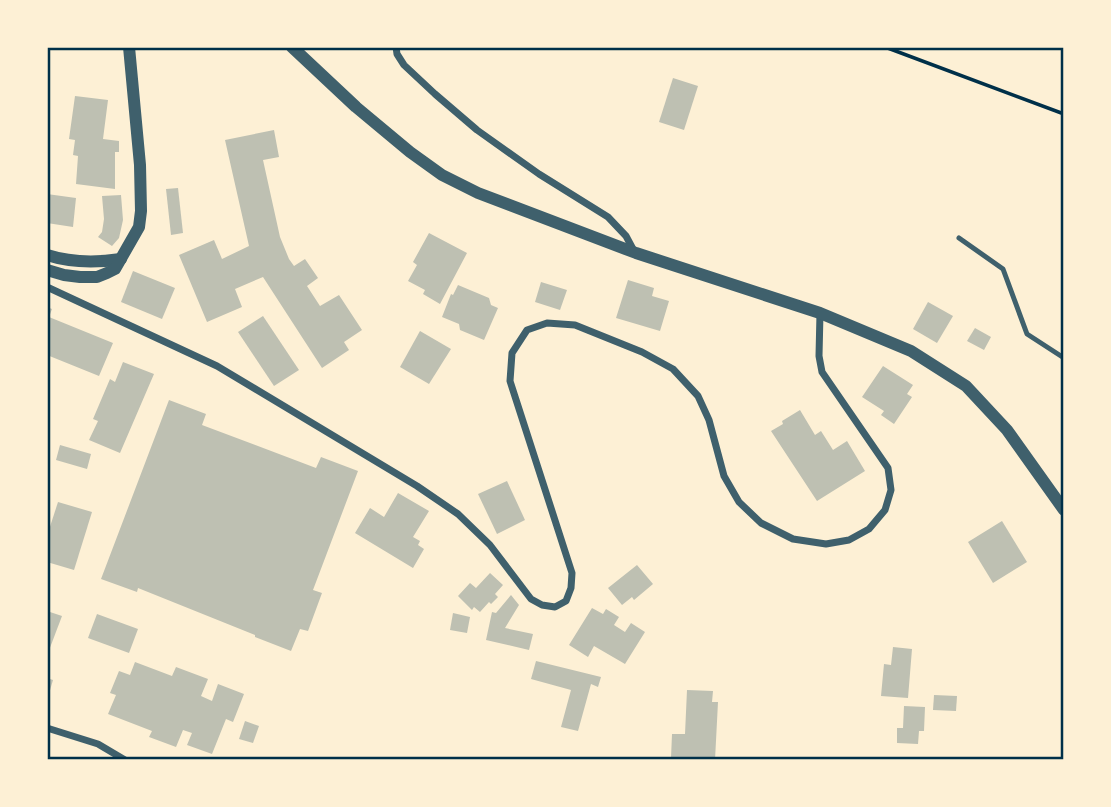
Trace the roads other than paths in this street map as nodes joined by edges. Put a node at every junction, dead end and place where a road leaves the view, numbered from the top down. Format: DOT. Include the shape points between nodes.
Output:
graph roads {
  1 [pos="129,47"];
  2 [pos="292,47"];
  3 [pos="397,47"];
  4 [pos="959,238"];
  5 [pos="636,253"];
  6 [pos="47,255"];
  7 [pos="121,259"];
  8 [pos="47,270"];
  9 [pos="47,287"];
  10 [pos="820,313"];
  11 [pos="1064,358"];
  12 [pos="1064,510"];
  13 [pos="47,728"];
  14 [pos="125,760"];
  1 -- 7 [label="street" via="141,211 139,228"];
  2 -- 5 [label="street" via="356,107 442,175"];
  3 -- 5 [label="street" via="404,65 428,88 477,130 608,217"];
  4 -- 11 [label="lane" via="1003,269 1027,334"];
  5 -- 10 [label="street"];
  6 -- 7 [label="street" via="76,262"];
  7 -- 8 [label="street" via="115,269 97,277"];
  9 -- 10 [label="street" via="217,366 417,486 458,514 490,545 531,598 555,607 566,601 572,573 510,382 512,353 527,330 547,323 575,325 673,369 704,408 724,476 739,502 761,523 793,539 826,544 849,540 869,529 885,510 891,491 888,468 822,372"];
  10 -- 12 [label="street" via="911,351 966,386 1007,430"];
  13 -- 14 [label="street" via="98,744"];
}
